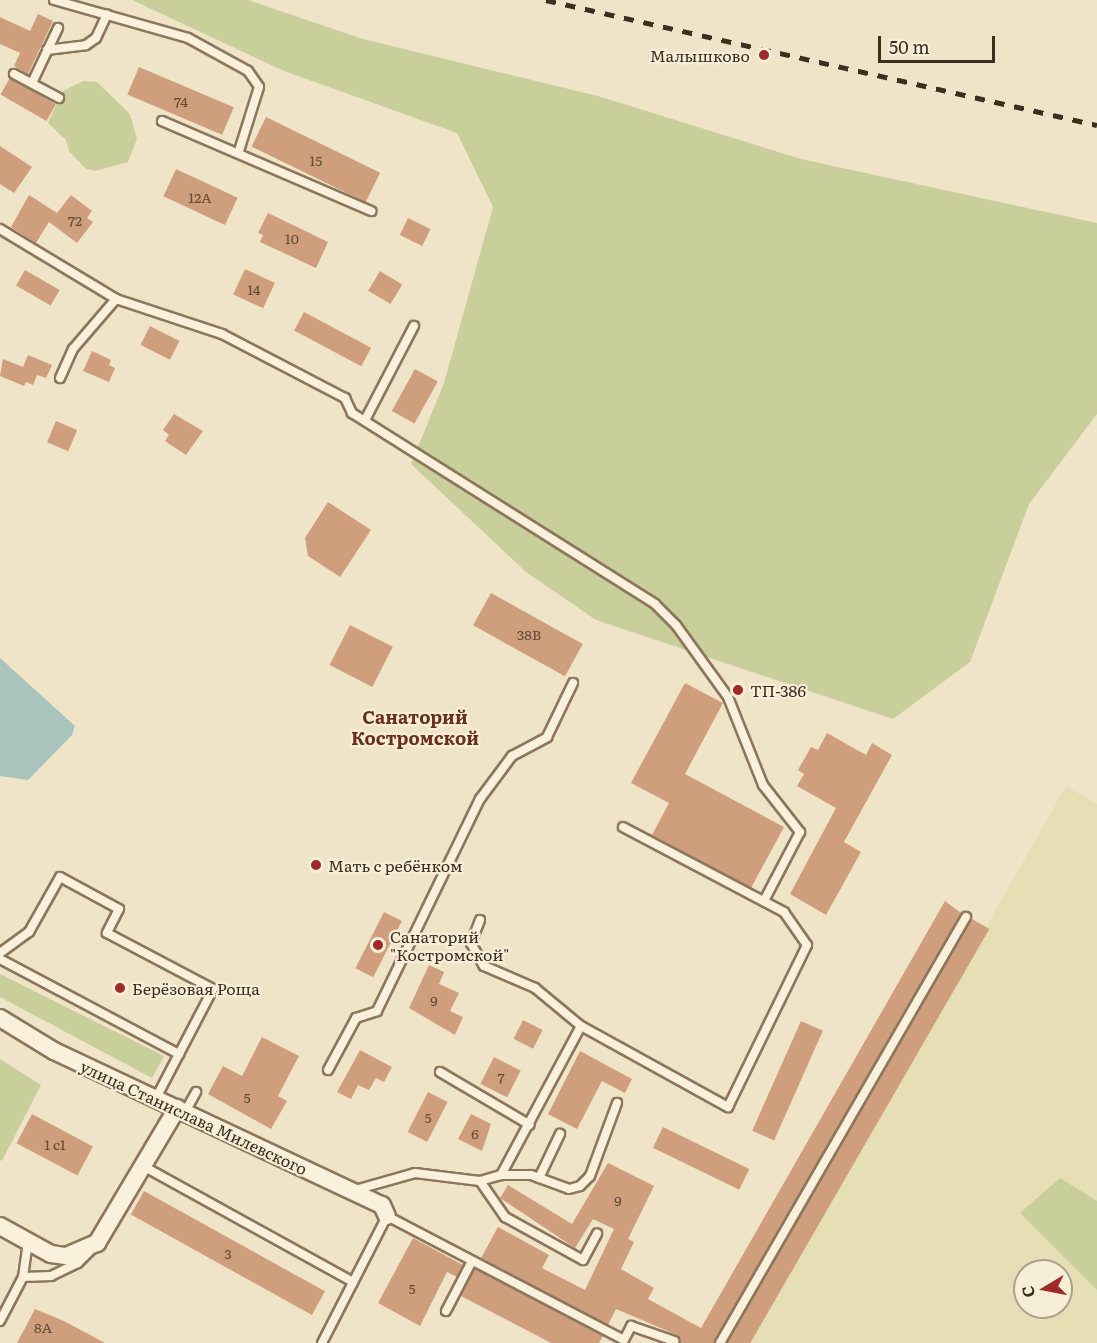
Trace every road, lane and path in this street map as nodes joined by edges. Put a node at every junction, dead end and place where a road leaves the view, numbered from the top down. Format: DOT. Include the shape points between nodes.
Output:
graph roads {
  1 [pos="54,0"];
  2 [pos="107,14"];
  3 [pos="58,28"];
  4 [pos="47,50"];
  5 [pos="14,74"];
  6 [pos="32,83"];
  7 [pos="59,98"];
  8 [pos="162,121"];
  9 [pos="239,151"];
  10 [pos="371,211"];
  11 [pos="0,228"];
  12 [pos="116,299"];
  13 [pos="414,326"];
  14 [pos="60,378"];
  15 [pos="364,420"];
  16 [pos="573,683"];
  17 [pos="623,827"];
  18 [pos="764,901"];
  19 [pos="966,917"];
  20 [pos="480,920"];
  21 [pos="0,953"];
  22 [pos="0,960"];
  23 [pos="0,1018"];
  24 [pos="581,1026"];
  25 [pos="179,1054"];
  26 [pos="328,1070"];
  27 [pos="440,1072"];
  28 [pos="196,1092"];
  29 [pos="156,1098"];
  30 [pos="616,1103"];
  31 [pos="181,1110"];
  32 [pos="530,1125"];
  33 [pos="561,1134"];
  34 [pos="143,1166"];
  35 [pos="501,1175"];
  36 [pos="539,1178"];
  37 [pos="480,1181"];
  38 [pos="352,1191"];
  39 [pos="387,1216"];
  40 [pos="0,1226"];
  41 [pos="597,1234"];
  42 [pos="28,1241"];
  43 [pos="98,1243"];
  44 [pos="472,1261"];
  45 [pos="24,1277"];
  46 [pos="353,1282"];
  47 [pos="446,1311"];
  48 [pos="0,1321"];
  49 [pos="674,1341"];
  50 [pos="322,1343"];
  51 [pos="720,1343"];
  1 -- 2 [label="lane"];
  2 -- 4 [label="lane" via="96,38 86,45"];
  2 -- 9 [label="lane" via="188,38 248,72 260,87"];
  3 -- 4 [label="lane"];
  4 -- 6 [label="lane"];
  5 -- 6 [label="lane"];
  6 -- 7 [label="lane"];
  8 -- 9 [label="lane"];
  9 -- 10 [label="lane"];
  11 -- 12 [label="lane"];
  12 -- 14 [label="lane" via="73,349"];
  12 -- 15 [label="lane" via="222,334 345,398 352,412"];
  13 -- 15 [label="lane"];
  15 -- 18 [label="lane" via="655,604 676,624 728,697 763,785 800,832"];
  16 -- 26 [label="lane" via="547,737 512,756 480,799 377,1011 356,1018"];
  17 -- 18 [label="lane"];
  18 -- 24 [label="lane" via="784,912 807,945 728,1107"];
  19 -- 51 [label="lane"];
  20 -- 24 [label="lane" via="471,943 484,966 535,988"];
  21 -- 25 [label="lane" via="29,932 60,877 119,909 106,933 213,989"];
  22 -- 25 [label="lane"];
  23 -- 29 [label="street, улица Станислава Милевского" via="54,1052"];
  24 -- 32 [label="lane"];
  25 -- 29 [label="lane"];
  27 -- 32 [label="lane"];
  28 -- 31 [label="lane"];
  29 -- 31 [label="street, улица Станислава Милевского"];
  30 -- 36 [label="lane" via="590,1176 580,1186 569,1189"];
  31 -- 34 [label="street"];
  31 -- 38 [label="street, улица Станислава Милевского"];
  32 -- 35 [label="lane"];
  33 -- 36 [label="lane"];
  34 -- 43 [label="street"];
  34 -- 46 [label="lane"];
  35 -- 36 [label="lane"];
  35 -- 37 [label="lane"];
  37 -- 38 [label="lane" via="415,1173"];
  37 -- 41 [label="lane" via="505,1217 583,1260"];
  38 -- 39 [label="street, улица Станислава Милевского" via="382,1205"];
  39 -- 44 [label="lane"];
  39 -- 46 [label="lane"];
  40 -- 42 [label="street"];
  42 -- 43 [label="street" via="66,1256"];
  42 -- 45 [label="lane"];
  43 -- 45 [label="lane" via="78,1263 51,1276"];
  44 -- 47 [label="lane"];
  44 -- 49 [label="lane" via="624,1340 631,1326"];
  45 -- 48 [label="lane"];
  46 -- 50 [label="lane"];
}
